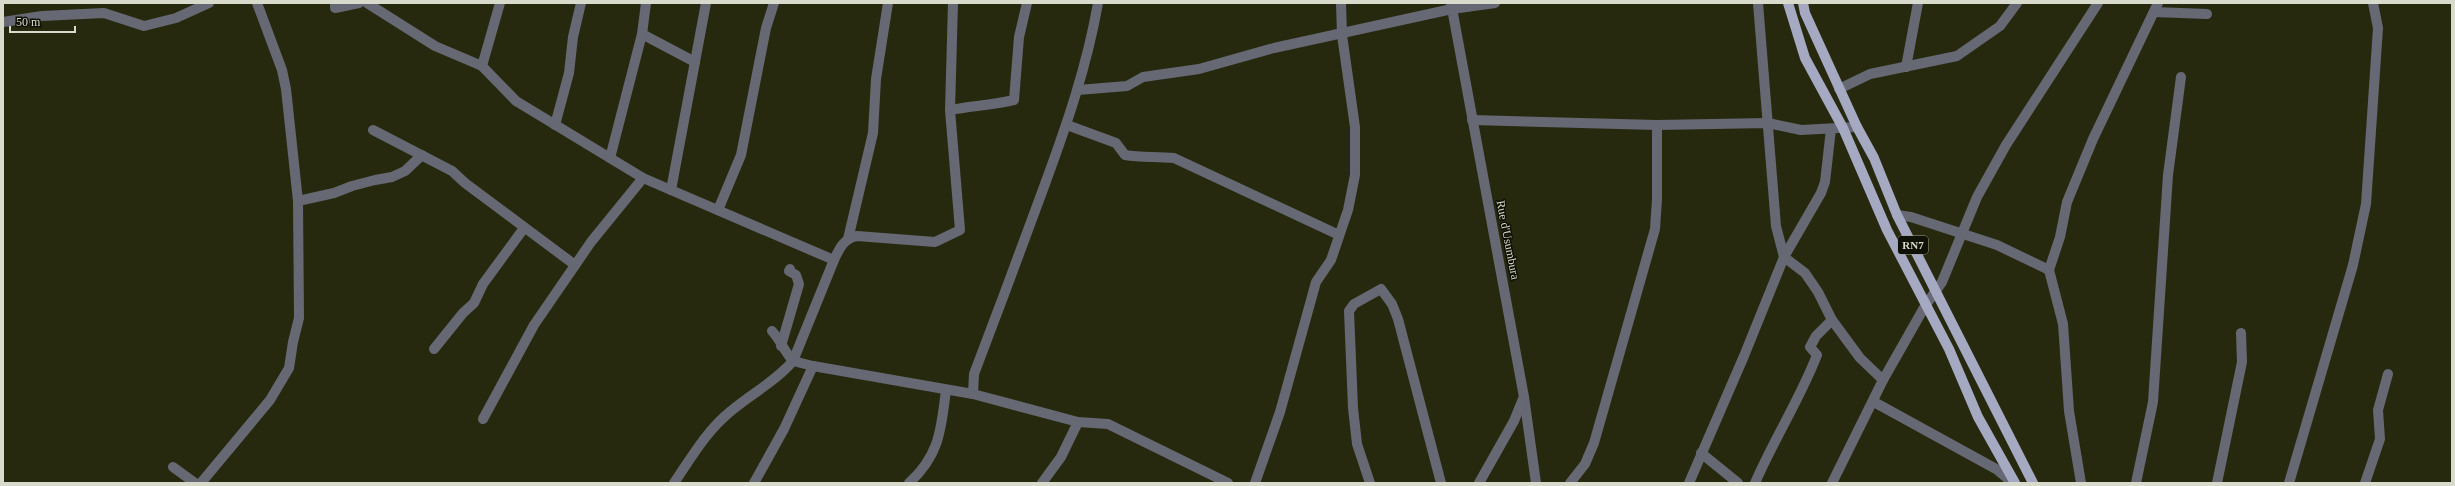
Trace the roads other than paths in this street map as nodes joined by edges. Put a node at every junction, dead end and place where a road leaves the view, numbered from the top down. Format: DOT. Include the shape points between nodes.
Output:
graph roads {
  1 [pos="209,3"];
  2 [pos="257,3"];
  3 [pos="335,3"];
  4 [pos="359,3"];
  5 [pos="367,3"];
  6 [pos="500,3"];
  7 [pos="580,3"];
  8 [pos="646,3"];
  9 [pos="706,3"];
  10 [pos="774,3"];
  11 [pos="888,3"];
  12 [pos="953,3"];
  13 [pos="1027,3"];
  14 [pos="1098,3"];
  15 [pos="1341,3"];
  16 [pos="1495,3"];
  17 [pos="1758,3"];
  18 [pos="1788,3"];
  19 [pos="1918,3"];
  20 [pos="2017,3"];
  21 [pos="2098,3"];
  22 [pos="2374,3"];
  23 [pos="1451,6"];
  24 [pos="1804,8"];
  25 [pos="2156,8"];
  26 [pos="2207,14"];
  27 [pos="1791,17"];
  28 [pos="3,22"];
  29 [pos="642,34"];
  30 [pos="1342,35"];
  31 [pos="695,62"];
  32 [pos="482,66"];
  33 [pos="1906,67"];
  34 [pos="2181,77"];
  35 [pos="1840,89"];
  36 [pos="1078,90"];
  37 [pos="950,110"];
  38 [pos="1472,120"];
  39 [pos="1768,123"];
  40 [pos="555,124"];
  41 [pos="1657,124"];
  42 [pos="1067,125"];
  43 [pos="1857,126"];
  44 [pos="1843,128"];
  45 [pos="1831,129"];
  46 [pos="373,130"];
  47 [pos="422,155"];
  48 [pos="610,158"];
  49 [pos="643,178"];
  50 [pos="671,190"];
  51 [pos="298,201"];
  52 [pos="718,210"];
  53 [pos="1897,215"];
  54 [pos="524,228"];
  55 [pos="1962,234"];
  56 [pos="1339,235"];
  57 [pos="848,239"];
  58 [pos="1784,257"];
  59 [pos="834,260"];
  60 [pos="575,265"];
  61 [pos="790,269"];
  62 [pos="2049,270"];
  63 [pos="1937,290"];
  64 [pos="1925,306"];
  65 [pos="1832,320"];
  66 [pos="772,331"];
  67 [pos="2241,333"];
  68 [pos="781,346"];
  69 [pos="434,349"];
  70 [pos="793,361"];
  71 [pos="813,366"];
  72 [pos="2388,374"];
  73 [pos="1883,380"];
  74 [pos="946,390"];
  75 [pos="972,394"];
  76 [pos="1524,397"];
  77 [pos="1874,402"];
  78 [pos="483,419"];
  79 [pos="1078,422"];
  80 [pos="1702,453"];
  81 [pos="173,467"];
  82 [pos="195,483"];
  83 [pos="200,483"];
  84 [pos="674,483"];
  85 [pos="754,483"];
  86 [pos="909,483"];
  87 [pos="1042,483"];
  88 [pos="1228,483"];
  89 [pos="1255,483"];
  90 [pos="1370,483"];
  91 [pos="1441,483"];
  92 [pos="1479,483"];
  93 [pos="1536,483"];
  94 [pos="1570,483"];
  95 [pos="1689,483"];
  96 [pos="1738,483"];
  97 [pos="1755,483"];
  98 [pos="1832,483"];
  99 [pos="2014,483"];
  100 [pos="2033,483"];
  101 [pos="2081,483"];
  102 [pos="2136,483"];
  103 [pos="2217,483"];
  104 [pos="2289,483"];
  105 [pos="2365,483"];
  1 -- 28 [label="street" via="176,18 144,26 104,13 42,16"];
  2 -- 51 [label="street" via="282,70 286,89"];
  3 -- 4 [label="street" via="336,8"];
  5 -- 32 [label="street" via="435,46"];
  6 -- 32 [label="street"];
  7 -- 40 [label="street" via="572,37 569,72"];
  8 -- 29 [label="street"];
  9 -- 31 [label="street"];
  10 -- 52 [label="street" via="766,28 741,155"];
  11 -- 57 [label="street" via="876,79 873,133"];
  12 -- 37 [label="street"];
  13 -- 37 [label="street" via="1019,37 1014,100"];
  14 -- 36 [label="street" via="1091,44"];
  15 -- 30 [label="street"];
  16 -- 23 [label="street"];
  17 -- 39 [label="street"];
  18 -- 27 [label="main road, RN7"];
  19 -- 33 [label="street"];
  20 -- 33 [label="street" via="2000,26 1957,56"];
  21 -- 55 [label="street" via="2006,145 1977,197"];
  22 -- 104 [label="street" via="2378,28 2366,204 2352,265"];
  23 -- 30 [label="street"];
  23 -- 38 [label="street, Rue d'Usumbura"];
  24 -- 27 [label="main road"];
  24 -- 35 [label="main road, RN7"];
  25 -- 26 [label="street"];
  25 -- 62 [label="street" via="2093,139 2067,202 2060,237"];
  27 -- 44 [label="main road, RN7" via="1805,58"];
  29 -- 31 [label="street"];
  29 -- 48 [label="street"];
  30 -- 36 [label="street" via="1274,48 1199,70 1143,77 1127,86"];
  30 -- 56 [label="street" via="1355,127 1355,175 1348,210"];
  31 -- 50 [label="street"];
  32 -- 40 [label="street" via="516,101"];
  33 -- 35 [label="street" via="1870,74"];
  34 -- 102 [label="street" via="2168,175 2153,402"];
  35 -- 43 [label="main road, RN7"];
  36 -- 42 [label="street"];
  37 -- 57 [label="street" via="960,230 935,242 857,236"];
  38 -- 41 [label="street"];
  38 -- 76 [label="street, Rue d'Usumbura"];
  39 -- 41 [label="street"];
  39 -- 45 [label="street" via="1800,130"];
  39 -- 58 [label="street" via="1776,226"];
  40 -- 48 [label="street"];
  41 -- 94 [label="street" via="1655,228 1594,443 1585,464"];
  42 -- 56 [label="street" via="1116,143 1125,155 1174,158"];
  42 -- 75 [label="street" via="974,374"];
  43 -- 44 [label="street"];
  43 -- 53 [label="main road, RN7" via="1874,158"];
  44 -- 45 [label="street"];
  44 -- 64 [label="main road, RN7" via="1887,230"];
  45 -- 58 [label="street" via="1825,182 1821,193"];
  46 -- 47 [label="street"];
  47 -- 51 [label="street" via="405,171 392,177"];
  47 -- 54 [label="street" via="452,171"];
  48 -- 49 [label="street"];
  49 -- 50 [label="street"];
  49 -- 60 [label="street"];
  50 -- 52 [label="street"];
  51 -- 83 [label="street" via="299,318 289,368 270,400"];
  52 -- 59 [label="street"];
  53 -- 55 [label="street"];
  53 -- 63 [label="main road, RN7"];
  54 -- 60 [label="street"];
  54 -- 69 [label="street" via="483,284 474,303"];
  55 -- 62 [label="street" via="1997,245"];
  55 -- 63 [label="street"];
  56 -- 89 [label="street" via="1331,260 1316,282 1280,412"];
  57 -- 59 [label="street" via="840,247"];
  58 -- 65 [label="street" via="1805,273"];
  58 -- 80 [label="street"];
  59 -- 70 [label="street"];
  60 -- 78 [label="street" via="534,325"];
  61 -- 68 [label="street" via="789,271 796,275 799,284"];
  62 -- 101 [label="street" via="2063,324 2069,411"];
  63 -- 64 [label="street"];
  63 -- 100 [label="main road, RN7"];
  64 -- 73 [label="street"];
  64 -- 99 [label="main road, RN7" via="1949,350 1978,417"];
  65 -- 73 [label="street" via="1860,358"];
  65 -- 97 [label="street" via="1816,336 1810,347 1817,355 1807,381 1766,457"];
  66 -- 68 [label="street"];
  67 -- 103 [label="street" via="2242,362"];
  68 -- 70 [label="street"];
  70 -- 71 [label="street"];
  70 -- 84 [label="street" via="785,371 712,428"];
  71 -- 74 [label="street"];
  71 -- 85 [label="street" via="784,429"];
  72 -- 105 [label="street" via="2378,410 2380,439"];
  73 -- 77 [label="street"];
  74 -- 75 [label="street"];
  74 -- 86 [label="street" via="937,448 920,474"];
  75 -- 79 [label="street"];
  76 -- 92 [label="street" via="1514,421"];
  76 -- 93 [label="street, Rue d'Usumbura"];
  77 -- 98 [label="street"];
  77 -- 99 [label="street" via="1996,469"];
  79 -- 87 [label="street" via="1061,457"];
  79 -- 88 [label="street" via="1108,424"];
  80 -- 95 [label="street"];
  80 -- 96 [label="street"];
  81 -- 82 [label="street"];
  90 -- 91 [label="street" via="1356,444 1349,311 1354,304 1381,289 1392,304 1398,319"];
}
